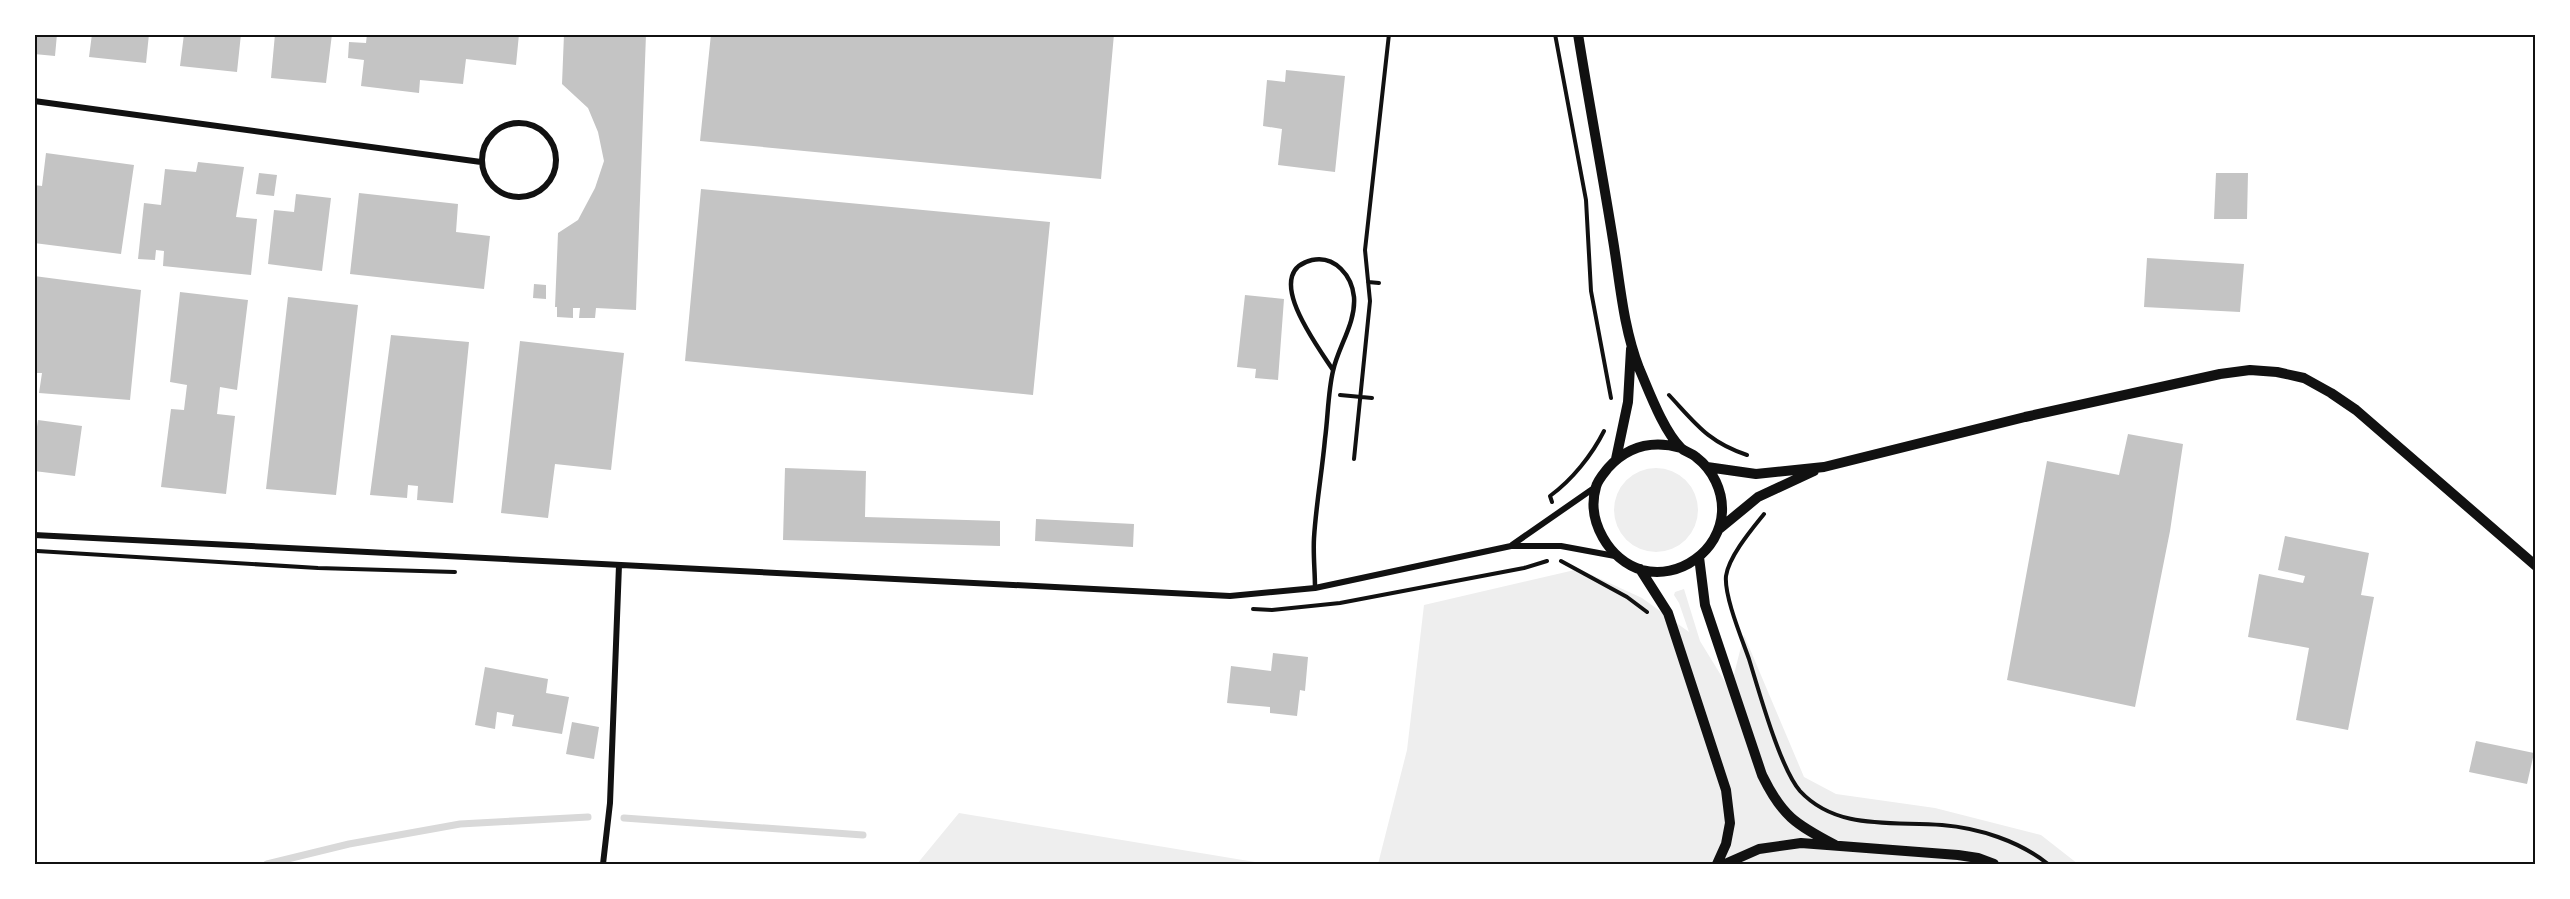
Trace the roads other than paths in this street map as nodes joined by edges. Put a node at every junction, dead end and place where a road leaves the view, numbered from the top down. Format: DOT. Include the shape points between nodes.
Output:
graph roads {
  1 [pos="1578,34"];
  2 [pos="34,101"];
  3 [pos="481,162"];
  4 [pos="1631,346"];
  5 [pos="1333,370"];
  6 [pos="1681,448"];
  7 [pos="1616,459"];
  8 [pos="1707,467"];
  9 [pos="1824,467"];
  10 [pos="1596,487"];
  11 [pos="1718,530"];
  12 [pos="34,535"];
  13 [pos="1511,546"];
  14 [pos="1616,556"];
  15 [pos="1699,557"];
  16 [pos="619,565"];
  17 [pos="2535,566"];
  18 [pos="1640,569"];
  19 [pos="1315,588"];
  20 [pos="1834,845"];
  21 [pos="603,864"];
  22 [pos="1717,864"];
  23 [pos="1725,864"];
  24 [pos="1994,864"];
  1 -- 4 [label="street"];
  2 -- 3 [label="street"];
  3 -- 3 [label="street" via="497,190 518,197 539,191 549,182 556,157 546,134 535,126 513,122 493,131 482,150"];
  4 -- 6 [label="street" via="1652,398"];
  4 -- 7 [label="street" via="1628,402"];
  5 -- 5 [label="lane" via="1349,326 1354,298 1347,273 1327,260 1317,259 1296,269 1291,297 1301,322"];
  5 -- 19 [label="lane" via="1314,538"];
  6 -- 7 [label="street" via="1654,444"];
  6 -- 8 [label="street"];
  7 -- 10 [label="street"];
  8 -- 9 [label="street" via="1756,474"];
  8 -- 11 [label="street" via="1721,497"];
  9 -- 11 [label="street" via="1758,496"];
  9 -- 17 [label="street" via="2220,374 2277,372 2304,378 2356,410"];
  10 -- 13 [label="street"];
  10 -- 14 [label="street" via="1594,514 1601,537"];
  11 -- 15 [label="street"];
  12 -- 16 [label="street"];
  13 -- 14 [label="street" via="1561,546"];
  13 -- 19 [label="street"];
  14 -- 18 [label="street"];
  15 -- 18 [label="street" via="1671,571"];
  15 -- 20 [label="street" via="1705,604 1762,775 1795,824"];
  16 -- 19 [label="street" via="1230,596"];
  16 -- 21 [label="street" via="610,803"];
  18 -- 22 [label="street" via="1668,613 1726,790 1730,824"];
  20 -- 23 [label="street" via="1777,844"];
  20 -- 24 [label="street" via="1958,855"];
}
